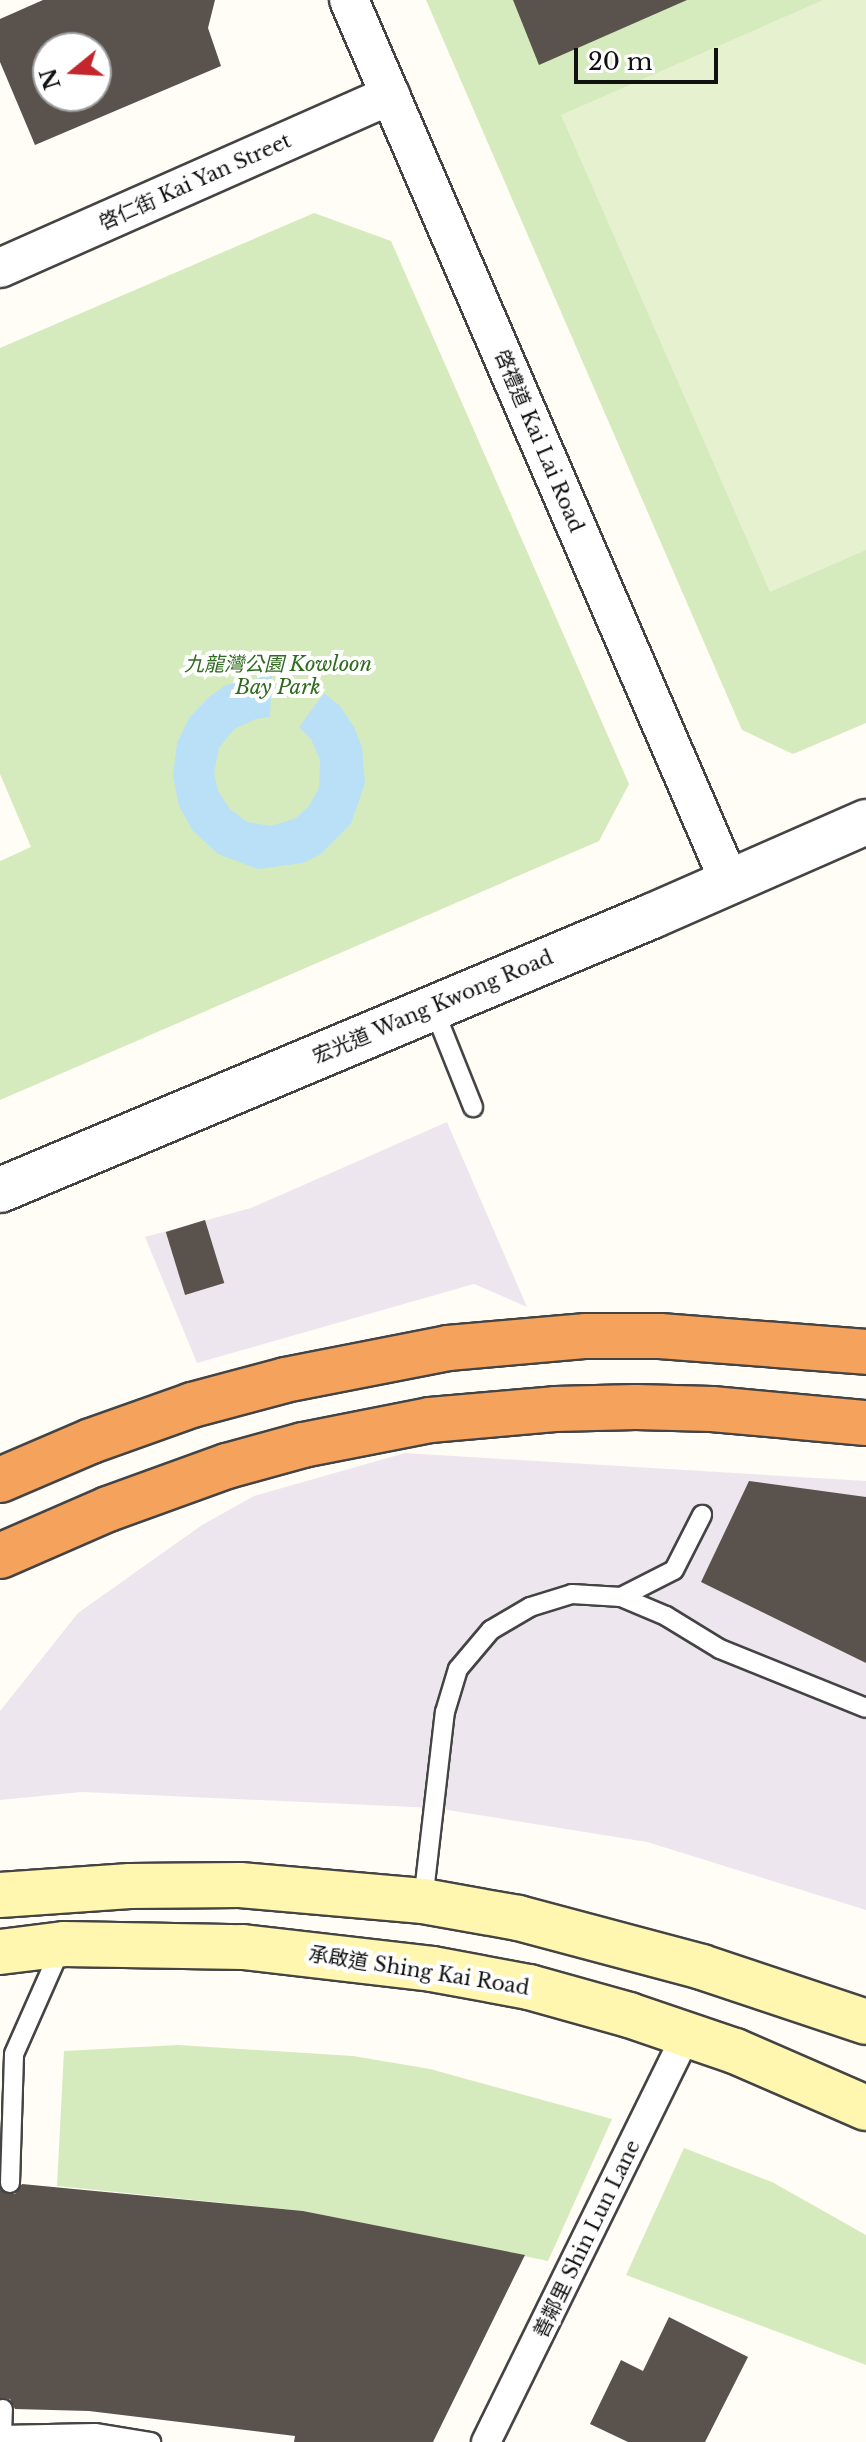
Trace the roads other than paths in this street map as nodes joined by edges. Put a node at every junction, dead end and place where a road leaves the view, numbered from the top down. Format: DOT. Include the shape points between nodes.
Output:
graph roads {
  1 [pos="349,0"];
  2 [pos="390,95"];
  3 [pos="0,268"];
  4 [pos="866,822"];
  5 [pos="730,883"];
  6 [pos="433,1007"];
  7 [pos="473,1107"];
  8 [pos="0,1190"];
  9 [pos="866,1352"];
  10 [pos="866,1423"];
  11 [pos="0,1480"];
  12 [pos="702,1515"];
  13 [pos="0,1556"];
  14 [pos="621,1597"];
  15 [pos="866,1708"];
  16 [pos="0,1895"];
  17 [pos="423,1901"];
  18 [pos="64,1944"];
  19 [pos="0,1952"];
  20 [pos="866,2022"];
  21 [pos="687,2034"];
  22 [pos="0,2040"];
  23 [pos="14,2054"];
  24 [pos="866,2108"];
  25 [pos="10,2183"];
  26 [pos="3,2409"];
  27 [pos="1,2435"];
  28 [pos="151,2442"];
  29 [pos="486,2442"];
  1 -- 2 [label="street, 啓禮道 Kai Lai Road"];
  2 -- 3 [label="street, 啓仁街 Kai Yan Street"];
  2 -- 5 [label="street, 啓禮道 Kai Lai Road"];
  4 -- 5 [label="street, 宏光道 Wang Kwong Road"];
  5 -- 6 [label="street, 宏光道 Wang Kwong Road"];
  6 -- 7 [label="lane"];
  6 -- 8 [label="street, 宏光道 Wang Kwong Road"];
  9 -- 11 [label="highway" via="660,1336 586,1336 448,1348 285,1380 192,1405"];
  10 -- 13 [label="highway" via="636,1407 430,1420 227,1466"];
  12 -- 14 [label="lane" via="674,1570"];
  14 -- 15 [label="lane" via="666,1616 720,1649"];
  14 -- 17 [label="lane" via="572,1594 530,1607 491,1630 458,1669 445,1712"];
  16 -- 17 [label="main road" via="115,1886 240,1885"];
  17 -- 20 [label="main road" via="518,1918 702,1967"];
  18 -- 19 [label="main road, 承啟道 Shing Kai Road"];
  18 -- 21 [label="main road, 承啟道 Shing Kai Road" via="243,1947 432,1969 529,1987"];
  18 -- 23 [label="lane"];
  21 -- 24 [label="main road, 承啟道 Shing Kai Road"];
  21 -- 29 [label="street, 善鄰里 Shin Lun Lane"];
  22 -- 23 [label="lane"];
  23 -- 25 [label="lane"];
  26 -- 27 [label="lane"];
  27 -- 28 [label="lane" via="95,2433"];
}
